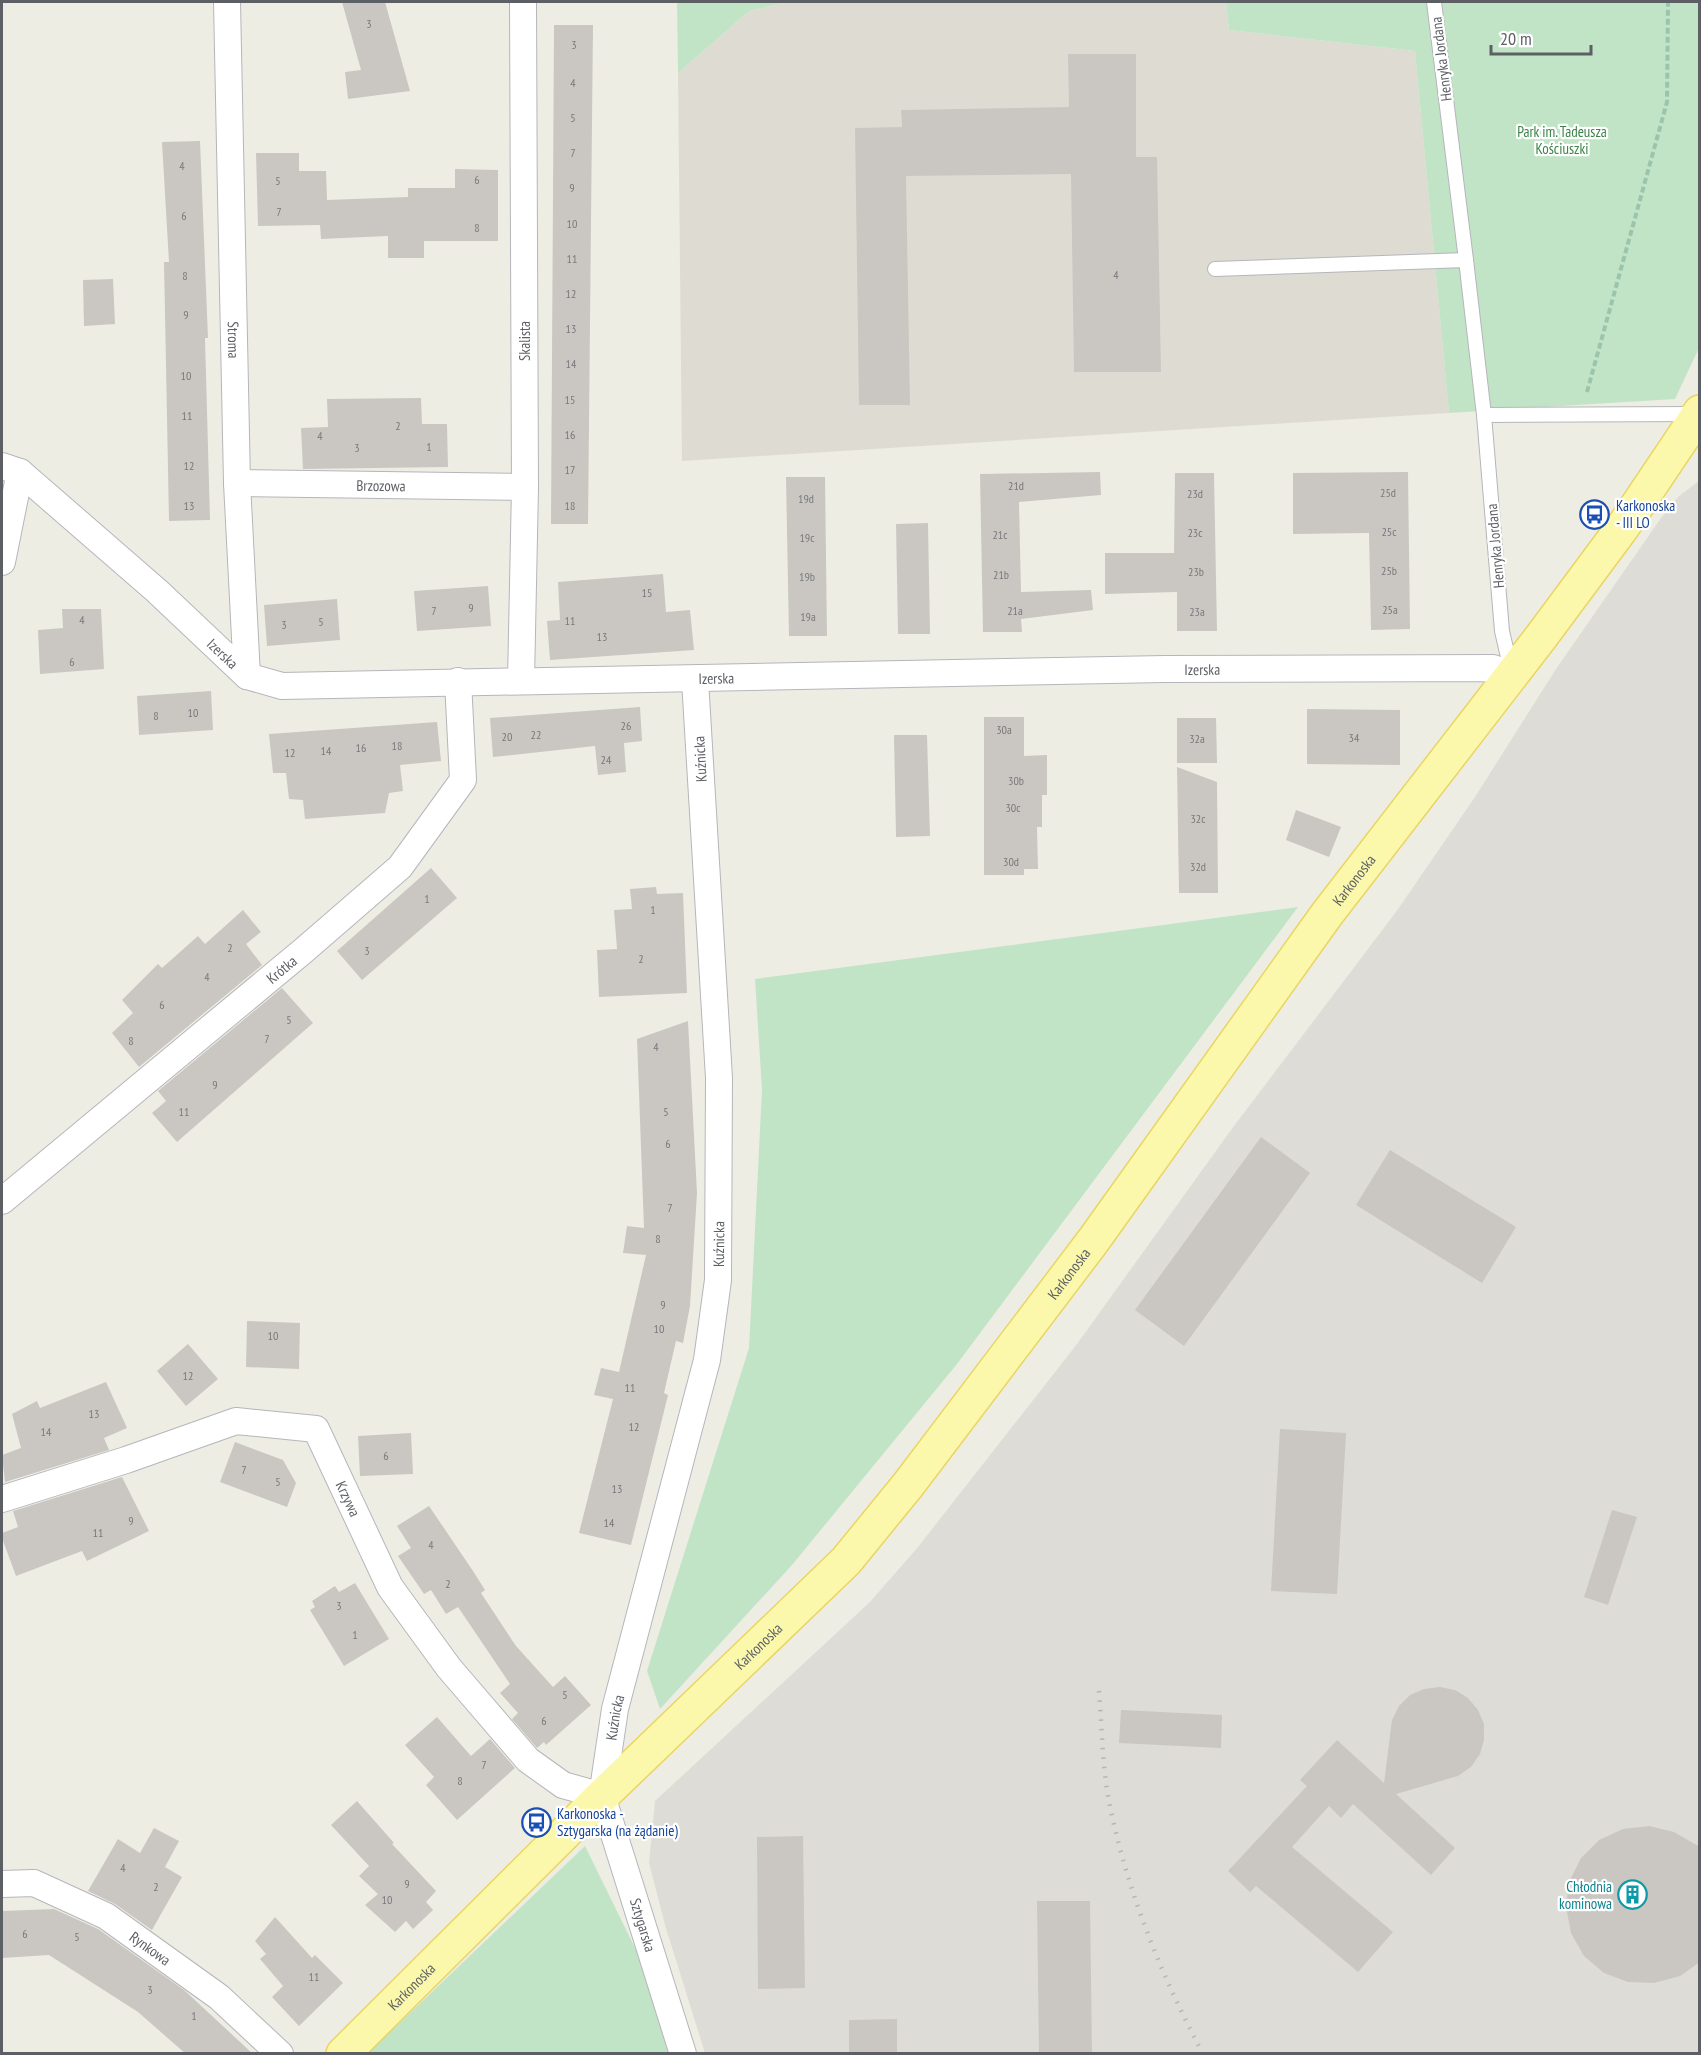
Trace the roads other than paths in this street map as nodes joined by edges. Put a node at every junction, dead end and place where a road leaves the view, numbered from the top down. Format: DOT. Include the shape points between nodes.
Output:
graph roads {
  1 [pos="227,2"];
  2 [pos="523,2"];
  3 [pos="1434,2"];
  4 [pos="1466,260"];
  5 [pos="1215,269"];
  6 [pos="1699,413"];
  7 [pos="1484,415"];
  8 [pos="11,469"];
  9 [pos="237,483"];
  10 [pos="525,487"];
  11 [pos="2,562"];
  12 [pos="1512,675"];
  13 [pos="246,676"];
  14 [pos="696,680"];
  15 [pos="458,681"];
  16 [pos="521,681"];
  17 [pos="2,1201"];
  18 [pos="2,1499"];
  19 [pos="602,1796"];
  20 [pos="2,1884"];
  21 [pos="280,2054"];
  22 [pos="343,2054"];
  23 [pos="683,2054"];
  1 -- 9 [label="street, Stroma"];
  2 -- 10 [label="street, Skalista"];
  3 -- 4 [label="lane, Henryka Jordana"];
  4 -- 5 [label="lane"];
  4 -- 7 [label="lane, Henryka Jordana"];
  6 -- 7 [label="lane"];
  6 -- 12 [label="main road, Karkonoska" via="1622,528"];
  7 -- 12 [label="lane, Henryka Jordana" via="1502,631"];
  8 -- 11 [label="street"];
  8 -- 13 [label="street, Izerska" via="157,591"];
  9 -- 10 [label="street, Brzozowa"];
  9 -- 13 [label="street, Stroma"];
  10 -- 16 [label="street, Skalista"];
  12 -- 14 [label="street, Izerska" via="1493,668 1165,669"];
  12 -- 19 [label="main road, Karkonoska" via="1327,914 1086,1251 853,1553"];
  13 -- 15 [label="street, Izerska" via="282,686"];
  14 -- 16 [label="street, Izerska"];
  14 -- 19 [label="street, Kuźnicka" via="719,1078 718,1280 706,1360 615,1709"];
  15 -- 16 [label="street, Izerska"];
  15 -- 17 [label="street, Krótka" via="463,780 400,867"];
  18 -- 19 [label="street, Krzywa" via="236,1421 316,1429 390,1587 449,1668 528,1760 563,1785"];
  19 -- 22 [label="main road, Karkonoska"];
  19 -- 23 [label="street, Sztygarska"];
  20 -- 21 [label="street, Rynkowa" via="34,1883 106,1916 219,1997"];
}
